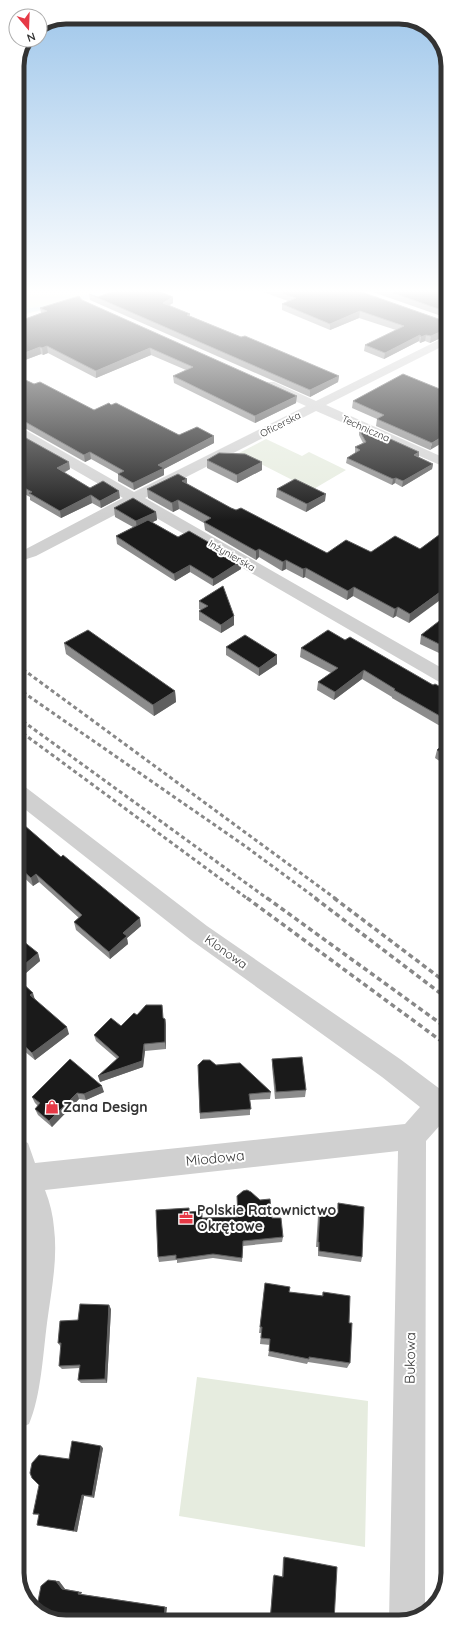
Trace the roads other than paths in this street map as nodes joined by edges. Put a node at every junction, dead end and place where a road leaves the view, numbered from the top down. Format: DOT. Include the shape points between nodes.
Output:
graph roads {
  1 [pos="392,366"];
  2 [pos="260,380"];
  3 [pos="316,405"];
  4 [pos="24,435"];
  5 [pos="441,461"];
  6 [pos="134,499"];
  7 [pos="24,554"];
  8 [pos="441,676"];
  9 [pos="24,796"];
  10 [pos="441,1107"];
  11 [pos="441,1112"];
  12 [pos="412,1136"];
  13 [pos="24,1170"];
  14 [pos="24,1177"];
  15 [pos="24,1378"];
  16 [pos="407,1614"];
  1 -- 3 [label="street, Oficerska"];
  2 -- 3 [label="street, Techniczna"];
  3 -- 5 [label="street, Techniczna"];
  3 -- 6 [label="street, Oficerska"];
  4 -- 6 [label="street, Inżynierska"];
  6 -- 7 [label="street, Oficerska"];
  6 -- 8 [label="street, Inżynierska"];
  9 -- 10 [label="street, Klonowa" via="198,933 391,1068"];
  11 -- 12 [label="street"];
  12 -- 13 [label="street, Miodowa"];
  12 -- 16 [label="street, Bukowa"];
  14 -- 15 [label="street" via="36,1204 40,1229 40,1260"];
}
